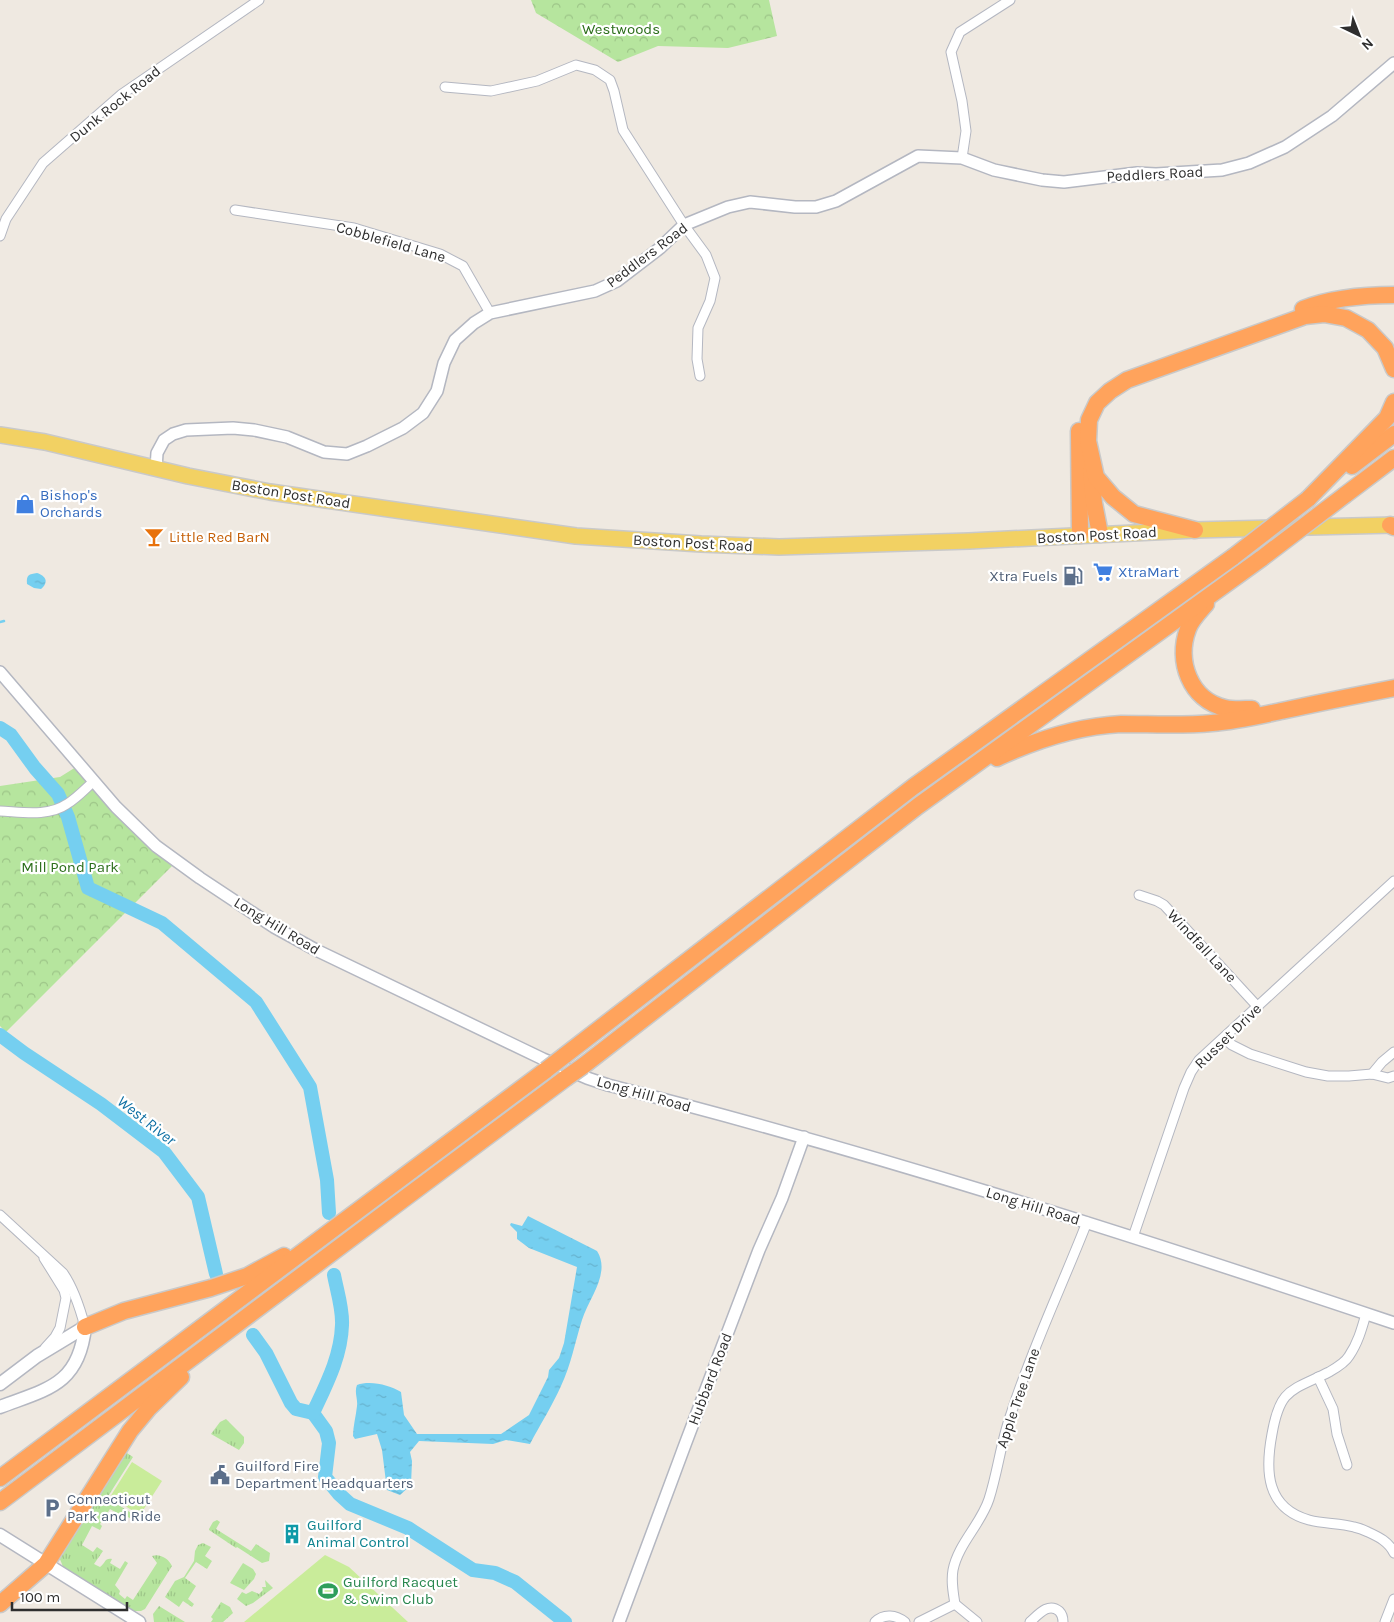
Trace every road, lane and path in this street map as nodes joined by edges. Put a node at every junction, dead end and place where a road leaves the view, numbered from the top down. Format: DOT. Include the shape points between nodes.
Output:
graph roads {
  1 [pos="259,0"];
  2 [pos="1010,0"];
  3 [pos="1394,63"];
  4 [pos="445,87"];
  5 [pos="962,158"];
  6 [pos="235,210"];
  7 [pos="3,218"];
  8 [pos="684,225"];
  9 [pos="0,236"];
  10 [pos="1394,294"];
  11 [pos="490,313"];
  12 [pos="1394,369"];
  13 [pos="700,376"];
  14 [pos="1394,402"];
  15 [pos="1394,434"];
  16 [pos="0,435"];
  17 [pos="1088,440"];
  18 [pos="1394,458"];
  19 [pos="156,469"];
  20 [pos="1308,499"];
  21 [pos="1393,526"];
  22 [pos="1195,530"];
  23 [pos="1100,534"];
  24 [pos="1080,535"];
  25 [pos="1262,558"];
  26 [pos="0,672"];
  27 [pos="1394,680"];
  28 [pos="1394,688"];
  29 [pos="94,781"];
  30 [pos="918,806"];
  31 [pos="0,811"];
  32 [pos="1394,882"];
  33 [pos="1139,896"];
  34 [pos="1258,1007"];
  35 [pos="1224,1038"];
  36 [pos="1394,1052"];
  37 [pos="1372,1074"];
  38 [pos="1394,1076"];
  39 [pos="804,1137"];
  40 [pos="366,1204"];
  41 [pos="0,1215"];
  42 [pos="1087,1222"];
  43 [pos="1133,1237"];
  44 [pos="38,1249"];
  45 [pos="272,1298"];
  46 [pos="1366,1314"];
  47 [pos="1394,1323"];
  48 [pos="85,1327"];
  49 [pos="37,1356"];
  50 [pos="1318,1377"];
  51 [pos="0,1384"];
  52 [pos="0,1407"];
  53 [pos="1347,1465"];
  54 [pos="0,1478"];
  55 [pos="0,1502"];
  56 [pos="0,1534"];
  57 [pos="1394,1553"];
  58 [pos="46,1564"];
  59 [pos="1394,1599"];
  60 [pos="0,1604"];
  61 [pos="955,1604"];
  62 [pos="139,1622"];
  63 [pos="619,1622"];
  64 [pos="875,1622"];
  65 [pos="905,1622"];
  66 [pos="919,1622"];
  67 [pos="977,1622"];
  68 [pos="1030,1622"];
  69 [pos="1063,1622"];
  70 [pos="1385,1622"];
  1 -- 7 [label="street, Dunk Rock Road" via="106,108 44,163"];
  2 -- 5 [label="street" via="960,32 951,52 966,131"];
  3 -- 5 [label="street, Peddlers Road" via="1332,116 1285,147 1222,170 1137,172 1064,182 994,170"];
  4 -- 8 [label="street" via="491,91 537,81 576,65 595,70 610,80 623,130"];
  5 -- 8 [label="street, Peddlers Road" via="918,156 836,201 816,207 750,202 728,207"];
  6 -- 11 [label="street, Cobblefield Lane" via="354,228 440,254 463,266"];
  7 -- 9 [label="street, Dunk Rock Road"];
  8 -- 11 [label="street, Peddlers Road" via="617,281 596,292"];
  8 -- 13 [label="street" via="706,255 715,278 710,301 698,328"];
  10 -- 24 [label="highway" via="1314,304 1106,382 1092,396 1083,412 1079,433"];
  11 -- 19 [label="street, Peddlers Road" via="455,340 444,363 437,391 423,413 403,428 368,446 347,454 324,452 287,437 258,430 186,430 164,440 158,452"];
  12 -- 17 [label="highway" via="1385,348 1368,330 1346,318 1324,314 1305,316 1127,380 1097,403 1089,420"];
  14 -- 20 [label="highway" via="1387,418"];
  15 -- 20 [label="highway"];
  16 -- 19 [label="main road, Boston Post Road" via="45,442"];
  17 -- 22 [label="highway" via="1096,477 1112,497 1134,514"];
  17 -- 23 [label="highway"];
  18 -- 25 [label="highway, bridge"];
  19 -- 24 [label="main road, Boston Post Road" via="270,492 576,536 780,547"];
  20 -- 40 [label="highway, bridge" via="1233,557 914,787"];
  21 -- 22 [label="main road, Boston Post Road"];
  22 -- 23 [label="main road, Boston Post Road"];
  23 -- 24 [label="main road, Boston Post Road"];
  25 -- 27 [label="highway" via="1205,605 1188,627 1182,649 1186,672 1195,690 1210,702 1227,709 1250,709"];
  25 -- 30 [label="highway"];
  26 -- 29 [label="street, Long Hill Road"];
  28 -- 30 [label="highway" via="1221,722 1120,724 1058,735 992,760"];
  29 -- 31 [label="street" via="64,806 40,812"];
  29 -- 39 [label="street, Long Hill Road" via="134,826 170,857 250,912 316,950 587,1078"];
  30 -- 45 [label="highway, bridge" via="583,1066"];
  32 -- 34 [label="street, Russet Drive"];
  33 -- 34 [label="street, Windfall Lane" via="1164,905"];
  34 -- 35 [label="street, Russet Drive"];
  35 -- 37 [label="street" via="1250,1054 1306,1072 1328,1076"];
  35 -- 43 [label="street, Russet Drive" via="1199,1060 1191,1072"];
  36 -- 37 [label="street"];
  37 -- 38 [label="street" via="1388,1078"];
  39 -- 42 [label="street, Long Hill Road"];
  39 -- 63 [label="street, Hubbard Road"];
  40 -- 48 [label="highway" via="246,1276 124,1311"];
  40 -- 54 [label="highway"];
  41 -- 44 [label="street"];
  42 -- 43 [label="street, Long Hill Road"];
  42 -- 61 [label="street, Apple Tree Lane" via="1011,1411 983,1514 953,1569"];
  43 -- 46 [label="street, Long Hill Road"];
  44 -- 48 [label="street" via="67,1278"];
  44 -- 49 [label="street" via="64,1290 66,1302 57,1334"];
  45 -- 55 [label="highway"];
  45 -- 58 [label="highway" via="178,1379 144,1414"];
  46 -- 47 [label="street, Long Hill Road"];
  46 -- 50 [label="street" via="1349,1357"];
  48 -- 49 [label="main road"];
  48 -- 52 [label="main road" via="78,1359 61,1380"];
  49 -- 51 [label="main road"];
  50 -- 53 [label="street" via="1333,1409"];
  50 -- 57 [label="street" via="1288,1392 1275,1415 1267,1466 1276,1497 1296,1515 1355,1527 1380,1537"];
  56 -- 58 [label="main road"];
  58 -- 60 [label="highway"];
  58 -- 62 [label="main road"];
  59 -- 70 [label="street"];
  61 -- 66 [label="street"];
  61 -- 67 [label="street"];
  64 -- 65 [label="street" via="886,1616 896,1616"];
  68 -- 69 [label="street" via="1045,1608 1053,1608 1060,1612"];
}
